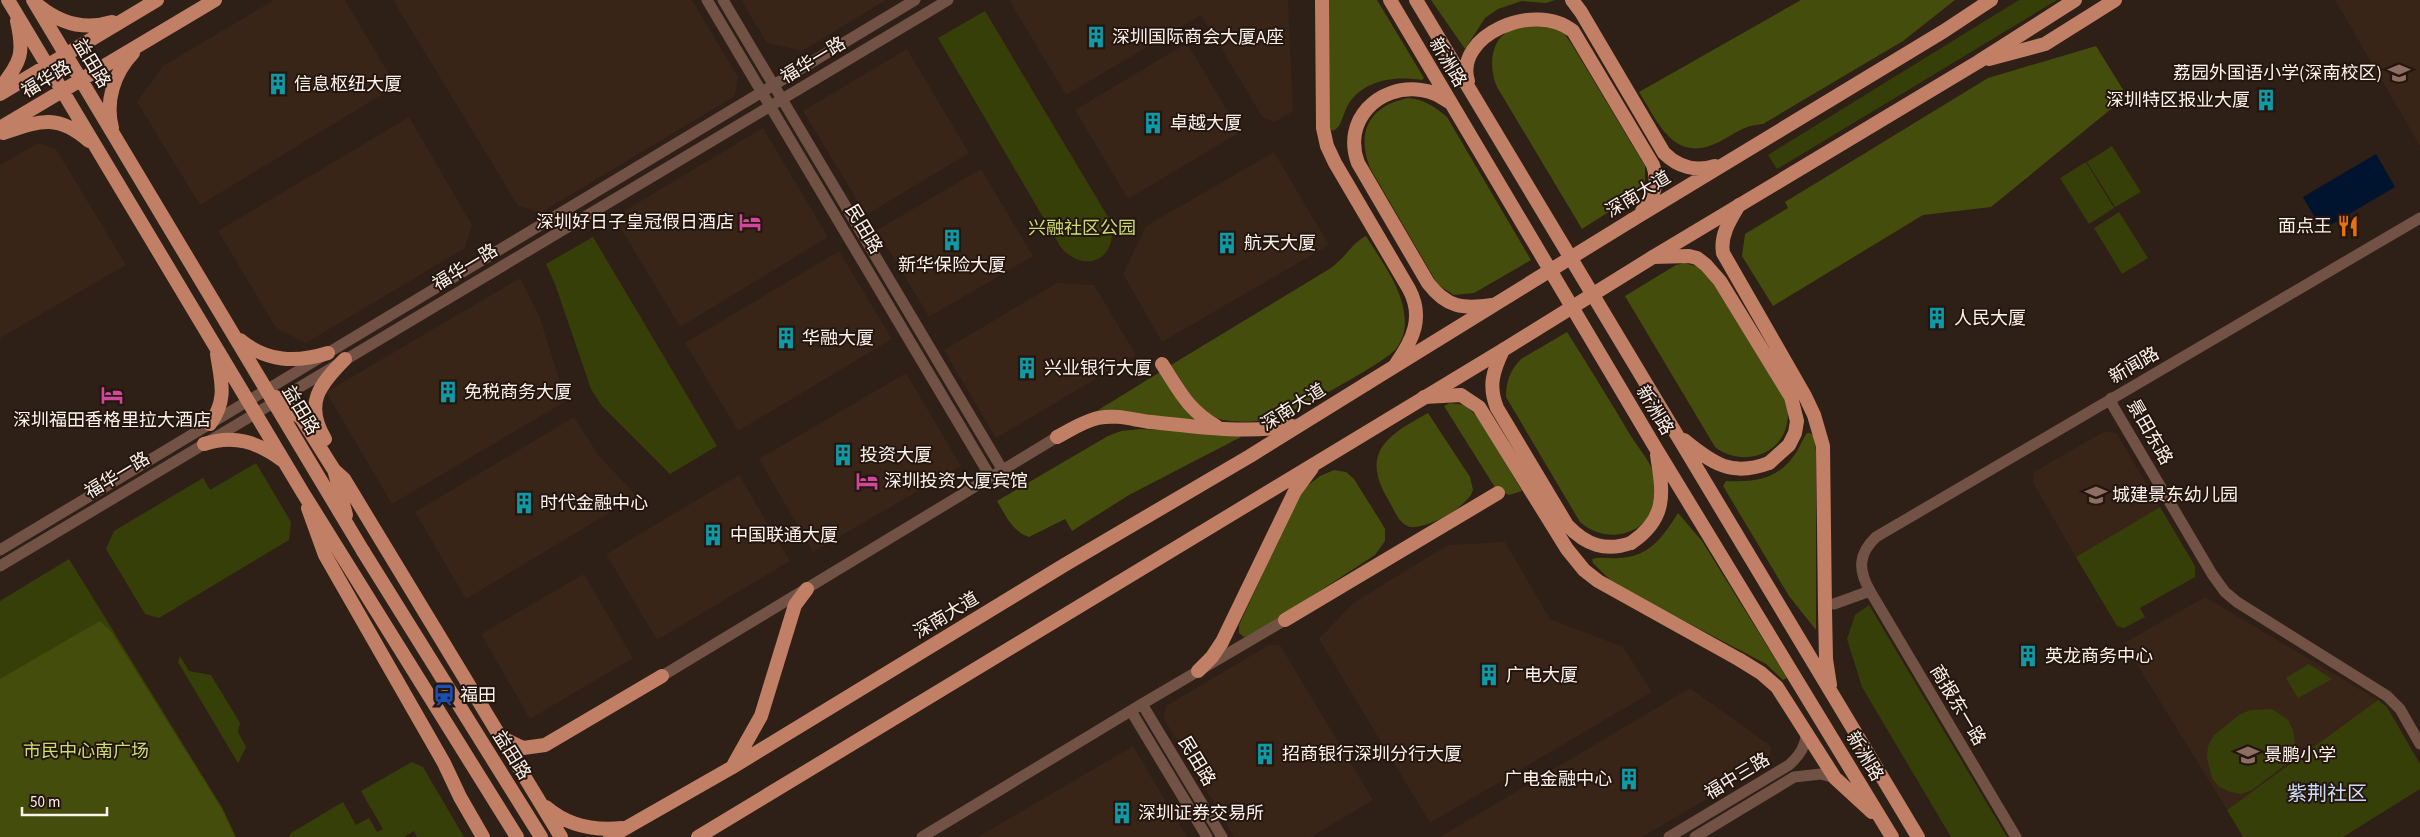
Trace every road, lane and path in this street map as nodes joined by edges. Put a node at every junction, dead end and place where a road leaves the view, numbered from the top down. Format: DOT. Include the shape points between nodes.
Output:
graph roads {
  1 [pos="33,0"];
  2 [pos="157,0"];
  3 [pos="215,0"];
  4 [pos="707,0"];
  5 [pos="723,0"];
  6 [pos="915,0"];
  7 [pos="948,0"];
  8 [pos="1322,0"];
  9 [pos="1390,0"];
  10 [pos="1416,0"];
  11 [pos="1572,0"];
  12 [pos="1974,0"];
  13 [pos="1991,0"];
  14 [pos="2075,0"];
  15 [pos="2115,0"];
  16 [pos="11,4"];
  17 [pos="132,15"];
  18 [pos="1944,31"];
  19 [pos="140,45"];
  20 [pos="66,55"];
  21 [pos="1978,62"];
  22 [pos="48,66"];
  23 [pos="81,80"];
  24 [pos="774,85"];
  25 [pos="0,89"];
  26 [pos="63,91"];
  27 [pos="1471,91"];
  28 [pos="762,92"];
  29 [pos="0,94"];
  30 [pos="782,99"];
  31 [pos="1452,104"];
  32 [pos="770,106"];
  33 [pos="0,128"];
  34 [pos="0,134"];
  35 [pos="114,136"];
  36 [pos="98,149"];
  37 [pos="1730,161"];
  38 [pos="1739,205"];
  39 [pos="2420,218"];
  40 [pos="1632,220"];
  41 [pos="2420,226"];
  42 [pos="1653,257"];
  43 [pos="1492,305"];
  44 [pos="233,334"];
  45 [pos="215,346"];
  46 [pos="1503,350"];
  47 [pos="328,353"];
  48 [pos="345,359"];
  49 [pos="1162,364"];
  50 [pos="1396,364"];
  51 [pos="266,390"];
  52 [pos="1424,397"];
  53 [pos="248,400"];
  54 [pos="276,401"];
  55 [pos="2114,403"];
  56 [pos="256,413"];
  57 [pos="210,424"];
  58 [pos="1300,424"];
  59 [pos="1221,429"];
  60 [pos="1676,434"];
  61 [pos="1056,436"];
  62 [pos="204,444"];
  63 [pos="1655,447"];
  64 [pos="1318,461"];
  65 [pos="286,463"];
  66 [pos="1002,469"];
  67 [pos="334,470"];
  68 [pos="990,476"];
  69 [pos="303,493"];
  70 [pos="1498,493"];
  71 [pos="348,525"];
  72 [pos="0,550"];
  73 [pos="0,566"];
  74 [pos="807,589"];
  75 [pos="1870,591"];
  76 [pos="1829,607"];
  77 [pos="1285,620"];
  78 [pos="1198,671"];
  79 [pos="662,676"];
  80 [pos="1833,696"];
  81 [pos="1142,704"];
  82 [pos="1131,711"];
  83 [pos="1807,732"];
  84 [pos="2420,735"];
  85 [pos="501,738"];
  86 [pos="2420,744"];
  87 [pos="731,768"];
  88 [pos="1835,778"];
  89 [pos="540,801"];
  90 [pos="1883,822"];
  91 [pos="627,827"];
  92 [pos="483,837"];
  93 [pos="517,837"];
  94 [pos="541,837"];
  95 [pos="562,837"];
  96 [pos="610,837"];
  97 [pos="698,837"];
  98 [pos="922,837"];
  99 [pos="1207,837"];
  100 [pos="1222,837"];
  101 [pos="1669,837"];
  102 [pos="1695,837"];
  103 [pos="1892,837"];
  104 [pos="1918,837"];
  105 [pos="2016,837"];
  1 -- 17 [label="main road" via="62,21 80,25 103,25"];
  1 -- 20 [label="main road, 益田路"];
  2 -- 17 [label="main road, 福华路"];
  3 -- 19 [label="main road, 福华路"];
  4 -- 28 [label="street, 民田路"];
  5 -- 24 [label="street, 民田路"];
  6 -- 24 [label="street, 福华一路"];
  7 -- 30 [label="street, 福华一路"];
  8 -- 50 [label="main road" via="1323,128 1327,146 1417,307 1414,333"];
  9 -- 31 [label="main road, 新洲路"];
  10 -- 27 [label="main road, 新洲路"];
  11 -- 37 [label="main road" via="1669,158 1681,166 1693,168 1710,168"];
  12 -- 18 [label="main road"];
  13 -- 18 [label="main road, 深南大道"];
  14 -- 21 [label="main road"];
  15 -- 21 [label="main road" via="2045,44"];
  16 -- 22 [label="main road"];
  16 -- 25 [label="main road" via="22,50 14,70"];
  17 -- 20 [label="main road, 福华路"];
  18 -- 37 [label="main road, 深南大道"];
  19 -- 23 [label="main road, 福华路"];
  19 -- 35 [label="main road" via="118,73 113,87 110,113"];
  20 -- 22 [label="main road, 福华路"];
  20 -- 23 [label="main road, 益田路"];
  21 -- 38 [label="main road"];
  22 -- 26 [label="main road"];
  22 -- 29 [label="main road, 福华路"];
  23 -- 26 [label="main road, 福华路"];
  23 -- 35 [label="main road, 益田路"];
  24 -- 28 [label="street, 福华一路"];
  24 -- 30 [label="street, 民田路"];
  26 -- 33 [label="main road, 福华路"];
  26 -- 36 [label="main road"];
  27 -- 40 [label="main road" via="1466,63 1472,49 1495,24 1523,10 1539,9 1557,14 1573,31 1650,160 1656,176 1653,195"];
  27 -- 60 [label="main road, 新洲路"];
  28 -- 32 [label="street, 民田路"];
  28 -- 47 [label="street, 福华一路"];
  30 -- 32 [label="street, 福华一路"];
  30 -- 66 [label="street, 民田路"];
  31 -- 43 [label="main road" via="1437,94 1421,90 1399,92 1377,101 1364,112 1356,124 1353,138 1358,163 1440,298 1455,305"];
  31 -- 63 [label="main road, 新洲路"];
  32 -- 48 [label="street, 福华一路"];
  32 -- 68 [label="street, 民田路"];
  34 -- 36 [label="main road" via="39,121 52,121 74,128"];
  35 -- 44 [label="main road, 益田路"];
  36 -- 45 [label="main road"];
  37 -- 40 [label="main road, 深南大道"];
  38 -- 42 [label="main road, bridge"];
  38 -- 76 [label="main road, bridge" via="1725,232 1723,253 1805,396 1820,432 1825,464"];
  39 -- 55 [label="street, 新闻路"];
  40 -- 43 [label="main road, 深南大道, bridge"];
  41 -- 55 [label="street, 新闻路"];
  42 -- 46 [label="main road, bridge"];
  42 -- 60 [label="main road, bridge" via="1689,256 1706,265 1720,281 1791,397 1797,421 1789,445 1769,463 1742,470 1726,467 1703,456"];
  43 -- 50 [label="main road, 深南大道, bridge"];
  44 -- 47 [label="main road" via="251,349 268,356 289,360"];
  44 -- 51 [label="main road, 益田路"];
  45 -- 53 [label="main road"];
  45 -- 57 [label="main road" via="223,396"];
  46 -- 52 [label="main road, bridge"];
  46 -- 63 [label="main road, bridge" via="1494,368 1492,396 1567,525 1578,537 1604,548 1618,547 1631,543 1651,527 1661,504 1662,488"];
  47 -- 51 [label="street, 福华一路"];
  48 -- 54 [label="street, 福华一路"];
  48 -- 67 [label="main road" via="329,375 315,403 316,424 334,454"];
  49 -- 59 [label="main road" via="1188,405"];
  50 -- 58 [label="main road, 深南大道, bridge"];
  51 -- 53 [label="street, 福华一路"];
  51 -- 54 [label="main road"];
  52 -- 64 [label="main road"];
  52 -- 83 [label="main road, bridge" via="1461,395 1480,407 1567,549 1590,576 1761,673 1776,687"];
  53 -- 56 [label="main road"];
  53 -- 57 [label="street, 福华一路"];
  54 -- 56 [label="street, 福华一路"];
  54 -- 67 [label="main road" via="302,419"];
  54 -- 71 [label="main road, 益田路"];
  55 -- 75 [label="street, 新闻路" via="1876,537 1861,558 1860,567"];
  55 -- 84 [label="street, 景田东路" via="2228,588 2385,688 2401,704"];
  55 -- 86 [label="street, 景田东路" via="2212,574 2226,592 2387,696 2400,709"];
  56 -- 62 [label="street, 福华一路"];
  56 -- 65 [label="main road"];
  57 -- 72 [label="street, 福华一路"];
  58 -- 59 [label="main road" via="1266,430"];
  58 -- 87 [label="main road, 深南大道"];
  59 -- 61 [label="main road" via="1121,416 1098,418"];
  60 -- 80 [label="main road, 新洲路"];
  61 -- 66 [label="street"];
  62 -- 65 [label="main road" via="217,440 243,440"];
  62 -- 73 [label="street, 福华一路"];
  63 -- 90 [label="main road, 新洲路"];
  64 -- 78 [label="main road" via="1294,491 1222,642"];
  64 -- 97 [label="main road"];
  65 -- 69 [label="main road"];
  66 -- 68 [label="street"];
  67 -- 71 [label="main road"];
  67 -- 85 [label="main road" via="344,478 358,500"];
  68 -- 74 [label="street"];
  69 -- 92 [label="main road" via="325,555"];
  69 -- 93 [label="main road"];
  70 -- 77 [label="main road"];
  71 -- 94 [label="main road, 益田路, bridge"];
  74 -- 79 [label="street"];
  74 -- 87 [label="main road" via="793,611 761,716"];
  75 -- 76 [label="street"];
  75 -- 105 [label="street, 商报东一路"];
  76 -- 80 [label="main road" via="1826,659"];
  77 -- 78 [label="street"];
  78 -- 81 [label="street"];
  79 -- 85 [label="main road" via="545,745 523,748"];
  80 -- 104 [label="main road, 新洲路"];
  81 -- 82 [label="street"];
  81 -- 100 [label="street, 民田路"];
  82 -- 98 [label="street"];
  82 -- 99 [label="street, 民田路"];
  83 -- 88 [label="main road"];
  83 -- 101 [label="street, 福中三路" via="1805,745 1789,765"];
  85 -- 89 [label="main road"];
  87 -- 91 [label="main road, 深南大道"];
  88 -- 90 [label="main road"];
  88 -- 102 [label="street, 福中三路" via="1821,774 1794,777"];
  89 -- 91 [label="main road" via="555,815 572,824 607,830"];
  89 -- 95 [label="main road"];
  90 -- 103 [label="main road, 新洲路"];
  91 -- 96 [label="main road, 深南大道"];
}
